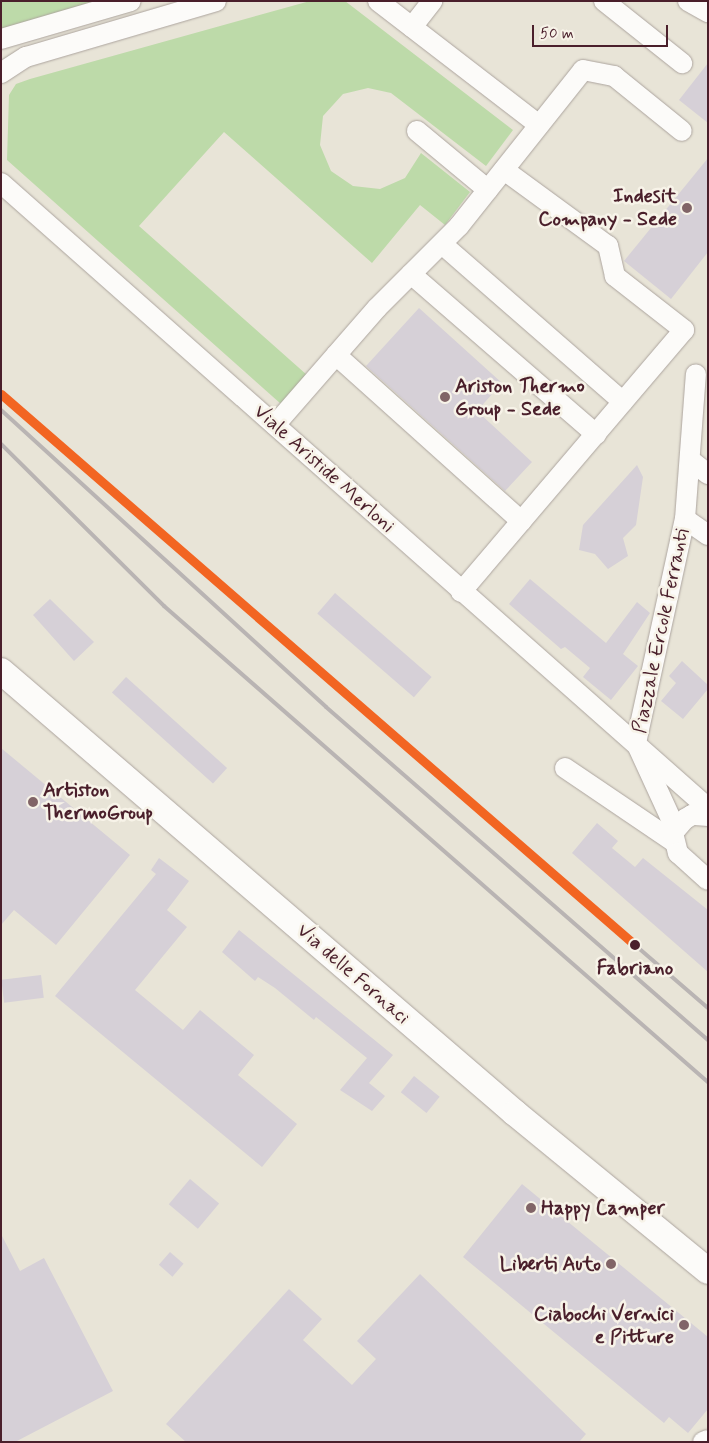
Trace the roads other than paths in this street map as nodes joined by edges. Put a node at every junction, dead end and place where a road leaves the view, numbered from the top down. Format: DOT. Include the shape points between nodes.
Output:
graph roads {
  1 [pos="131,1"];
  2 [pos="216,1"];
  3 [pos="378,1"];
  4 [pos="432,1"];
  5 [pos="604,1"];
  6 [pos="688,1"];
  7 [pos="708,12"];
  8 [pos="412,27"];
  9 [pos="1,39"];
  10 [pos="682,63"];
  11 [pos="1,73"];
  12 [pos="539,126"];
  13 [pos="417,131"];
  14 [pos="682,132"];
  15 [pos="504,170"];
  16 [pos="1,175"];
  17 [pos="8,188"];
  18 [pos="488,190"];
  19 [pos="442,244"];
  20 [pos="411,274"];
  21 [pos="336,355"];
  22 [pos="696,374"];
  23 [pos="623,402"];
  24 [pos="275,425"];
  25 [pos="596,434"];
  26 [pos="690,460"];
  27 [pos="708,474"];
  28 [pos="685,519"];
  29 [pos="521,521"];
  30 [pos="708,535"];
  31 [pos="461,592"];
  32 [pos="1,671"];
  33 [pos="636,743"];
  34 [pos="565,768"];
  35 [pos="708,808"];
  36 [pos="708,816"];
  37 [pos="674,835"];
  38 [pos="708,880"];
  39 [pos="708,1271"];
  40 [pos="708,1440"];
  41 [pos="703,1442"];
  1 -- 9 [label="street"];
  2 -- 11 [label="street" via="26,57"];
  3 -- 8 [label="street"];
  4 -- 8 [label="street"];
  5 -- 10 [label="street"];
  6 -- 7 [label="street"];
  8 -- 12 [label="street"];
  12 -- 14 [label="street" via="583,70 614,76"];
  12 -- 15 [label="street"];
  13 -- 18 [label="street"];
  15 -- 18 [label="street"];
  15 -- 23 [label="street" via="608,246 615,276 684,330"];
  16 -- 17 [label="street, Viale Aristide Merloni"];
  17 -- 24 [label="street, Viale Aristide Merloni"];
  18 -- 19 [label="street"];
  19 -- 20 [label="street"];
  19 -- 23 [label="street"];
  20 -- 21 [label="street"];
  20 -- 25 [label="street"];
  21 -- 24 [label="street"];
  21 -- 29 [label="street"];
  22 -- 26 [label="street, Piazzale Ercole Ferranti"];
  23 -- 25 [label="street"];
  24 -- 31 [label="street, Viale Aristide Merloni"];
  25 -- 29 [label="street"];
  26 -- 27 [label="street"];
  26 -- 28 [label="street, Piazzale Ercole Ferranti"];
  28 -- 30 [label="street, Piazzale Ercole Ferranti"];
  28 -- 33 [label="street, Piazzale Ercole Ferranti"];
  29 -- 31 [label="street"];
  31 -- 33 [label="street, Viale Aristide Merloni"];
  32 -- 39 [label="main road, Via delle Fornaci" via="515,1113"];
  33 -- 35 [label="street, Viale Aristide Merloni"];
  33 -- 37 [label="street"];
  34 -- 37 [label="street"];
  36 -- 37 [label="street" via="692,815"];
  37 -- 38 [label="street" via="678,853"];
  40 -- 41 [label="street"];
}
